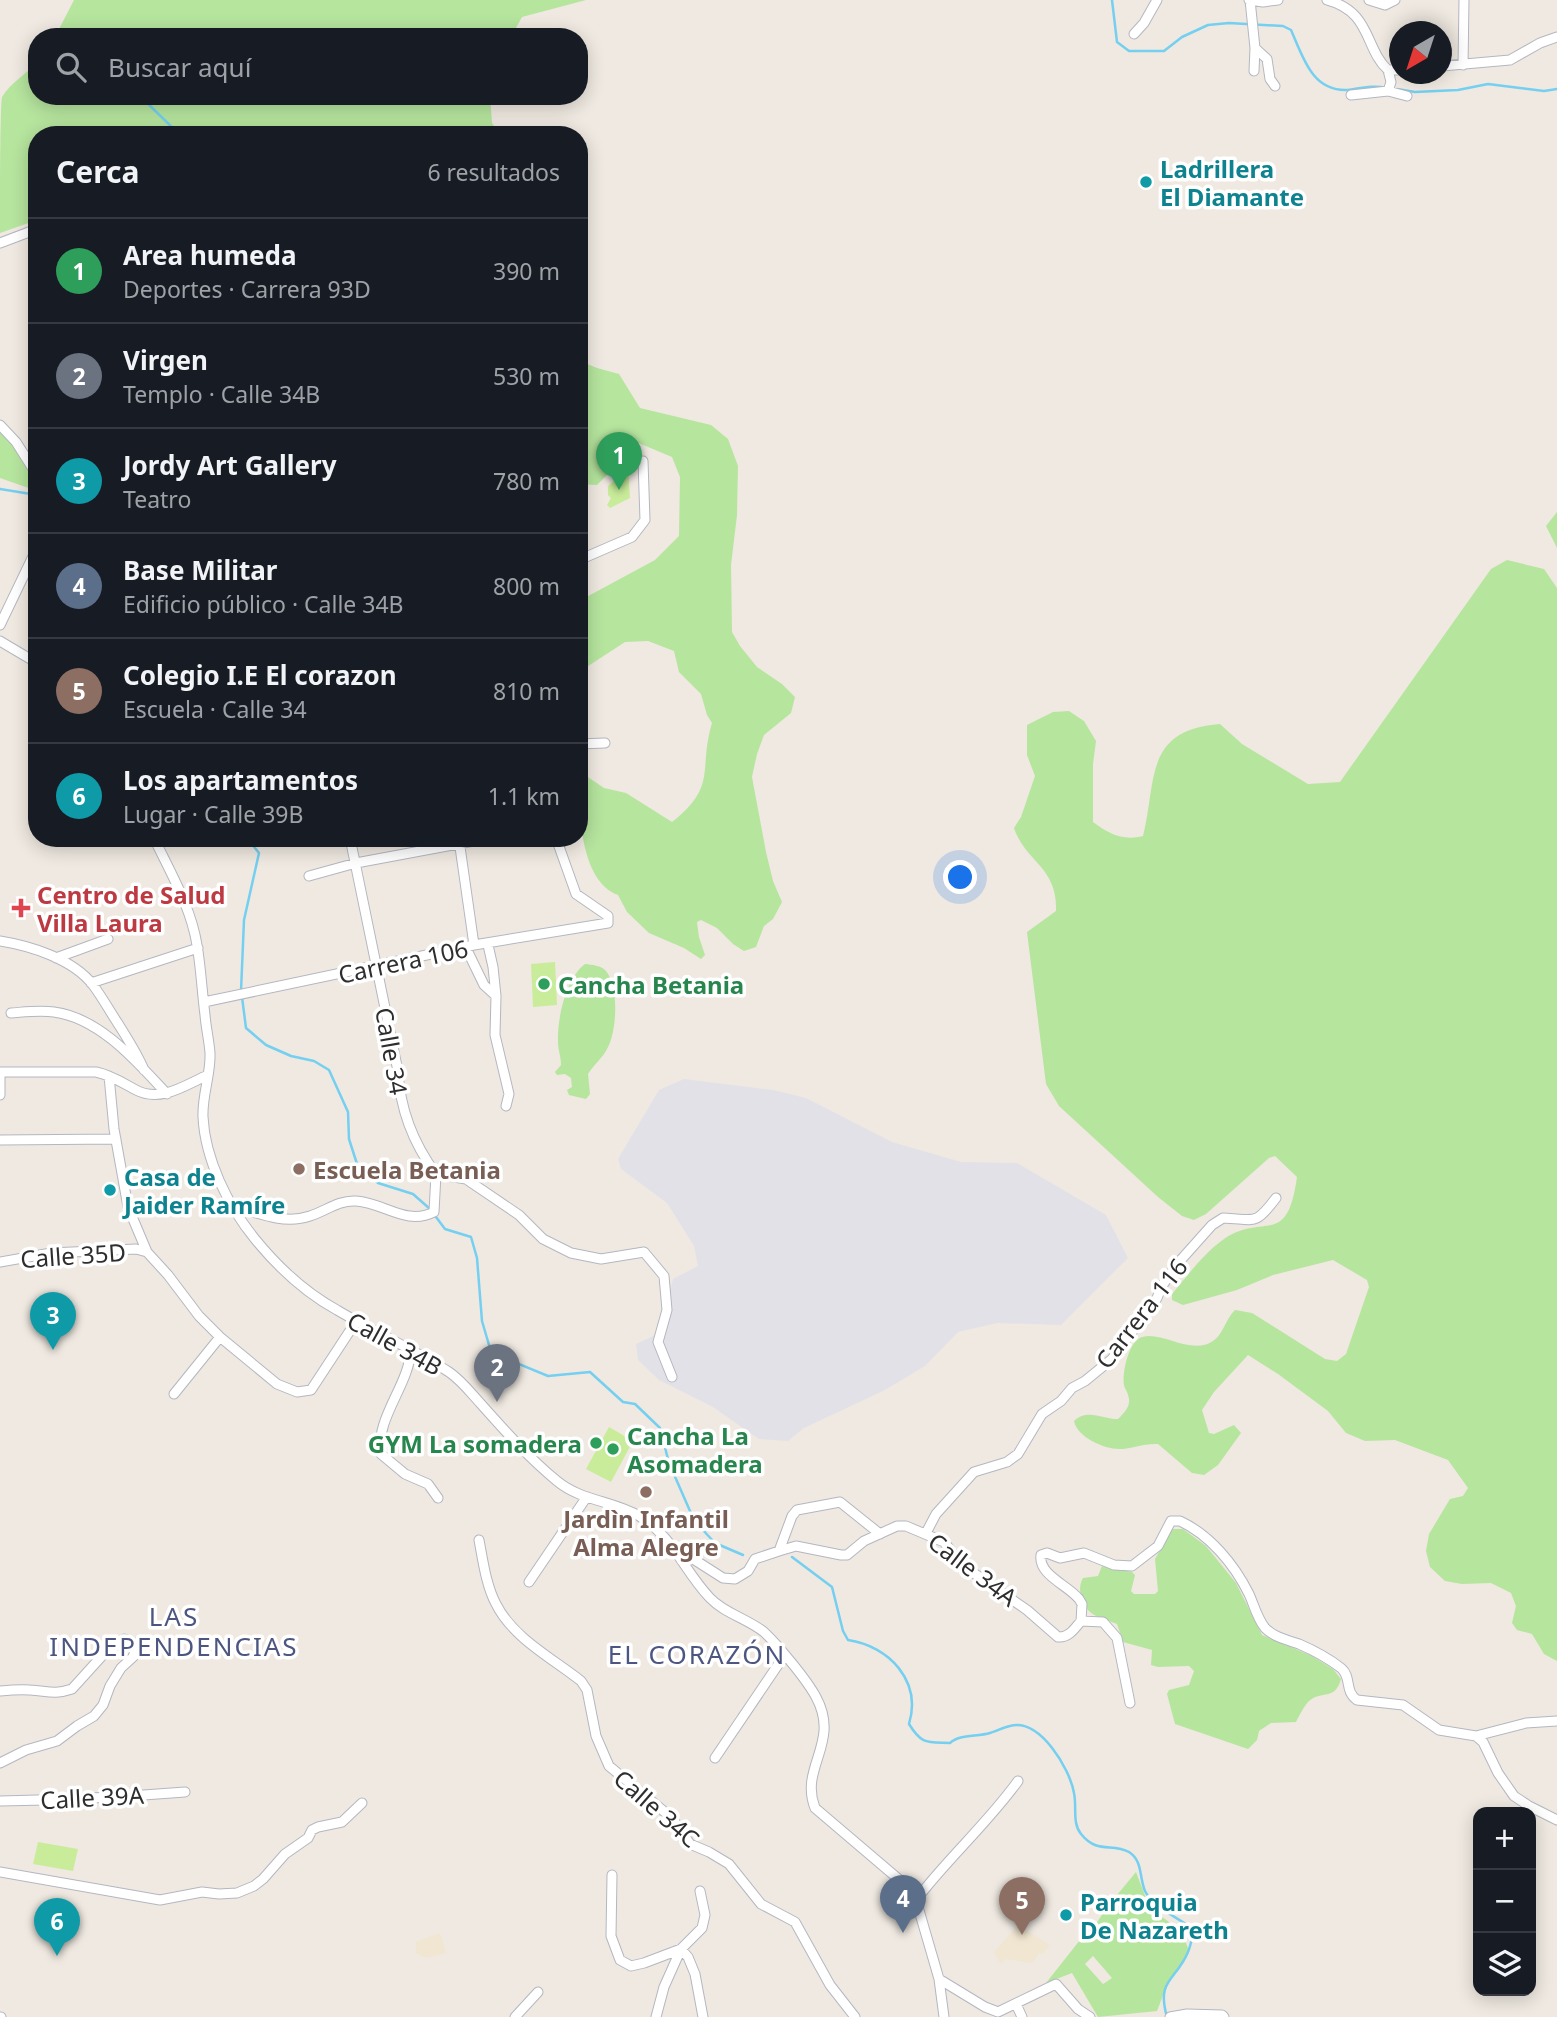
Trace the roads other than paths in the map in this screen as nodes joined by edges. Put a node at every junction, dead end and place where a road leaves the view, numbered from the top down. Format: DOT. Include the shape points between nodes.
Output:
graph roads {
  1 [pos="1157,0"];
  2 [pos="1250,0"];
  3 [pos="1278,0"];
  4 [pos="1369,0"];
  5 [pos="1395,0"];
  6 [pos="1464,0"];
  7 [pos="1334,1"];
  8 [pos="1134,34"];
  9 [pos="1557,37"];
  10 [pos="1255,48"];
  11 [pos="1463,65"];
  12 [pos="1452,66"];
  13 [pos="1388,70"];
  14 [pos="1254,71"];
  15 [pos="1275,86"];
  16 [pos="1389,86"];
  17 [pos="1352,95"];
  18 [pos="1407,96"];
  19 [pos="28,232"];
  20 [pos="0,243"];
  21 [pos="0,425"];
  22 [pos="28,461"];
  23 [pos="643,461"];
  24 [pos="588,556"];
  25 [pos="28,567"];
  26 [pos="0,625"];
  27 [pos="0,640"];
  28 [pos="28,657"];
  29 [pos="605,743"];
  30 [pos="588,744"];
  31 [pos="158,847"];
  32 [pos="352,847"];
  33 [pos="431,847"];
  34 [pos="460,847"];
  35 [pos="559,847"];
  36 [pos="356,863"];
  37 [pos="309,876"];
  38 [pos="108,939"];
  39 [pos="0,941"];
  40 [pos="488,945"];
  41 [pos="470,946"];
  42 [pos="198,948"];
  43 [pos="56,958"];
  44 [pos="376,967"];
  45 [pos="91,983"];
  46 [pos="496,996"];
  47 [pos="204,1002"];
  48 [pos="11,1013"];
  49 [pos="144,1070"];
  50 [pos="0,1072"];
  51 [pos="208,1075"];
  52 [pos="109,1076"];
  53 [pos="167,1094"];
  54 [pos="0,1095"];
  55 [pos="506,1106"];
  56 [pos="116,1139"];
  57 [pos="0,1140"];
  58 [pos="436,1174"];
  59 [pos="1276,1198"];
  60 [pos="231,1205"];
  61 [pos="147,1252"];
  62 [pos="0,1262"];
  63 [pos="357,1320"];
  64 [pos="220,1337"];
  65 [pos="411,1348"];
  66 [pos="672,1377"];
  67 [pos="174,1394"];
  68 [pos="586,1497"];
  69 [pos="438,1498"];
  70 [pos="926,1533"];
  71 [pos="880,1534"];
  72 [pos="479,1540"];
  73 [pos="675,1547"];
  74 [pos="779,1550"];
  75 [pos="530,1582"];
  76 [pos="1081,1621"];
  77 [pos="784,1656"];
  78 [pos="0,1691"];
  79 [pos="1130,1703"];
  80 [pos="1557,1721"];
  81 [pos="1476,1736"];
  82 [pos="715,1758"];
  83 [pos="0,1763"];
  84 [pos="1018,1781"];
  85 [pos="185,1792"];
  86 [pos="0,1801"];
  87 [pos="362,1803"];
  88 [pos="1557,1820"];
  89 [pos="0,1872"];
  90 [pos="612,1875"];
  91 [pos="700,1891"];
  92 [pos="916,1900"];
  93 [pos="681,1949"];
  94 [pos="939,1979"];
  95 [pos="538,1992"];
  96 [pos="1016,2004"];
  97 [pos="515,2017"];
  98 [pos="656,2017"];
  99 [pos="703,2017"];
  100 [pos="855,2017"];
  101 [pos="944,2017"];
  102 [pos="1022,2017"];
  103 [pos="1090,2017"];
  104 [pos="1170,2017"];
  105 [pos="1224,2017"];
  1 -- 8 [label="street"];
  2 -- 3 [label="street"];
  2 -- 10 [label="street"];
  4 -- 5 [label="street" via="1385,5"];
  6 -- 11 [label="street"];
  7 -- 13 [label="street" via="1363,25"];
  9 -- 11 [label="street" via="1510,60"];
  10 -- 14 [label="street"];
  10 -- 15 [label="street" via="1267,59"];
  11 -- 12 [label="street"];
  13 -- 16 [label="street"];
  16 -- 17 [label="street"];
  16 -- 18 [label="street"];
  19 -- 20 [label="street"];
  21 -- 22 [label="street"];
  23 -- 24 [label="street" via="645,520 632,537"];
  25 -- 26 [label="street"];
  27 -- 28 [label="street"];
  29 -- 30 [label="street"];
  31 -- 42 [label="street, Calle 34B" via="189,914"];
  32 -- 36 [label="street, Calle 34"];
  33 -- 36 [label="street"];
  34 -- 41 [label="street"];
  35 -- 40 [label="street, Carrera 106" via="576,894 608,916 608,923"];
  36 -- 37 [label="street"];
  36 -- 44 [label="street, Calle 34"];
  38 -- 43 [label="street"];
  39 -- 43 [label="street"];
  40 -- 41 [label="street, Carrera 106"];
  40 -- 46 [label="street"];
  41 -- 44 [label="street, Carrera 106"];
  41 -- 46 [label="street" via="484,985"];
  42 -- 45 [label="street"];
  42 -- 47 [label="street, Calle 34B"];
  43 -- 45 [label="street"];
  44 -- 47 [label="street, Carrera 106"];
  44 -- 58 [label="street, Calle 34" via="399,1097 420,1153"];
  45 -- 49 [label="street"];
  46 -- 55 [label="street" via="495,1035 509,1094"];
  47 -- 51 [label="street, Calle 34B"];
  48 -- 49 [label="street" via="55,1012 84,1021"];
  49 -- 53 [label="street"];
  50 -- 52 [label="street" via="81,1071"];
  50 -- 54 [label="street"];
  51 -- 53 [label="street"];
  51 -- 60 [label="street, Calle 34B" via="203,1118 207,1145"];
  52 -- 53 [label="street" via="148,1095"];
  52 -- 56 [label="street"];
  56 -- 57 [label="street"];
  56 -- 61 [label="street" via="128,1207"];
  58 -- 60 [label="street" via="436,1206 422,1218 358,1201 292,1221"];
  58 -- 66 [label="street" via="466,1179 519,1215 543,1239 571,1253 601,1259 644,1252 664,1276 667,1310 658,1342"];
  59 -- 70 [label="street, Carrera 116" via="1262,1216 1248,1221 1223,1218 1212,1225 1179,1262 1112,1359 1042,1414 1018,1454 974,1472 936,1514"];
  60 -- 63 [label="street, Calle 34B" via="283,1269 314,1295"];
  61 -- 62 [label="street, Calle 35D" via="58,1252"];
  61 -- 64 [label="street"];
  63 -- 64 [label="street" via="311,1390 298,1392 277,1384"];
  63 -- 65 [label="street, Calle 34B"];
  64 -- 67 [label="street"];
  65 -- 68 [label="street, Calle 34B" via="454,1376 561,1485"];
  65 -- 69 [label="street" via="406,1376 379,1440 381,1454 405,1474 428,1484"];
  68 -- 73 [label="street, Calle 34B" via="636,1514 658,1528"];
  68 -- 75 [label="street"];
  70 -- 71 [label="street, Calle 34A" via="897,1526"];
  70 -- 76 [label="street, Calle 34A" via="944,1542 962,1565 1058,1637 1072,1632"];
  71 -- 74 [label="street" via="847,1555 796,1546"];
  71 -- 74 [label="street" via="840,1502 797,1510"];
  72 -- 100 [label="street, Calle 34C" via="501,1614 587,1690 596,1735 609,1766 672,1818 691,1844 729,1864 761,1904 795,1922 830,1985"];
  73 -- 74 [label="street" via="723,1578 735,1579 748,1571 755,1559"];
  73 -- 77 [label="street, Calle 34B" via="713,1602 764,1633"];
  76 -- 79 [label="street" via="1103,1622 1112,1630"];
  76 -- 81 [label="street" via="1079,1598 1047,1572 1041,1555 1060,1558 1084,1553 1114,1565 1132,1566 1158,1546 1171,1521 1180,1521 1216,1547 1230,1564 1269,1632 1341,1668 1353,1698 1403,1705 1438,1730"];
  77 -- 82 [label="street"];
  77 -- 92 [label="street, Calle 34B" via="815,1695 825,1727 810,1783 815,1808 902,1881"];
  78 -- 83 [label="street" via="63,1692 72,1689 111,1646 124,1639 136,1648 94,1716 57,1741"];
  80 -- 81 [label="street" via="1526,1723"];
  81 -- 88 [label="street" via="1514,1796"];
  84 -- 92 [label="street"];
  85 -- 86 [label="street, Calle 39A"];
  87 -- 89 [label="street" via="342,1822 313,1830 263,1879 245,1890 160,1900"];
  90 -- 93 [label="street" via="611,1936 620,1960 631,1966"];
  91 -- 93 [label="street" via="705,1915 702,1928"];
  92 -- 94 [label="street, Calle 34B"];
  93 -- 98 [label="street"];
  93 -- 99 [label="street" via="695,1974"];
  94 -- 96 [label="street" via="998,2012"];
  94 -- 101 [label="street, Calle 34B"];
  95 -- 97 [label="street"];
  96 -- 102 [label="street"];
  96 -- 103 [label="street" via="1056,1984"];
  104 -- 105 [label="street"];
}
